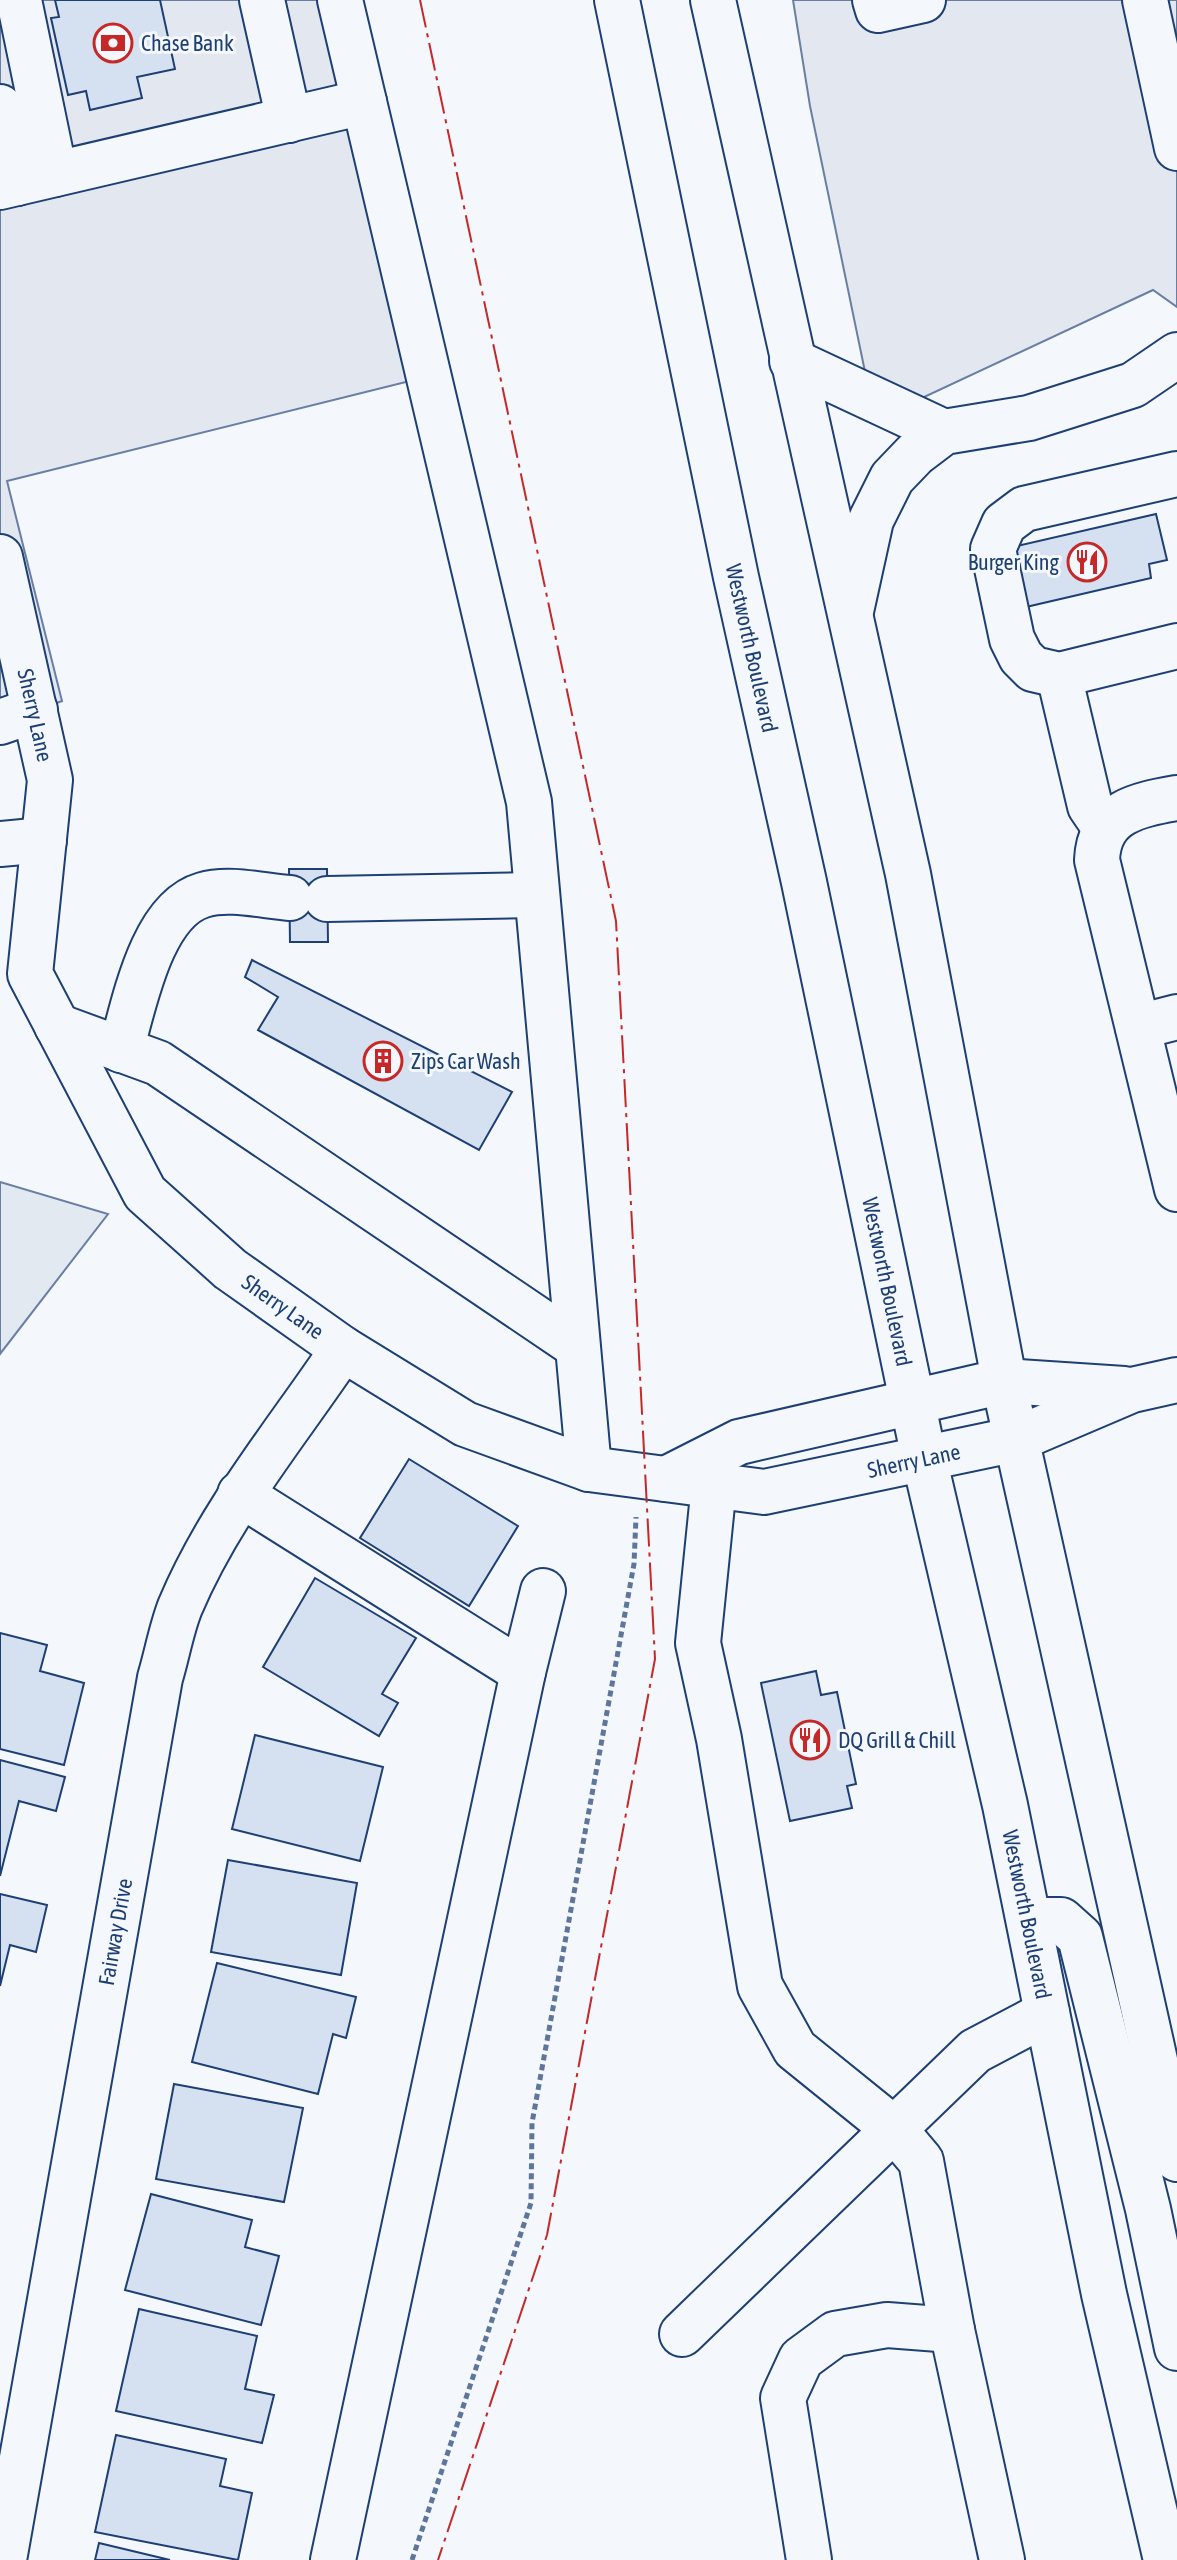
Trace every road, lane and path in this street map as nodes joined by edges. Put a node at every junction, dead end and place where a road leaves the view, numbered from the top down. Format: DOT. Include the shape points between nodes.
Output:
graph roads {
  1 [pos="19,0"];
  2 [pos="44,0"];
  3 [pos="262,0"];
  4 [pos="340,0"];
  5 [pos="617,0"];
  6 [pos="713,0"];
  7 [pos="875,0"];
  8 [pos="923,0"];
  9 [pos="1145,0"];
  10 [pos="0,9"];
  11 [pos="364,102"];
  12 [pos="0,107"];
  13 [pos="289,120"];
  14 [pos="1177,148"];
  15 [pos="38,178"];
  16 [pos="1177,355"];
  17 [pos="792,361"];
  18 [pos="944,432"];
  19 [pos="1177,474"];
  20 [pos="0,557"];
  21 [pos="851,611"];
  22 [pos="1177,646"];
  23 [pos="1059,675"];
  24 [pos="17,716"];
  25 [pos="1177,798"];
  26 [pos="1112,822"];
  27 [pos="44,840"];
  28 [pos="0,844"];
  29 [pos="537,895"];
  30 [pos="1157,1022"];
  31 [pos="57,1026"];
  32 [pos="121,1050"];
  33 [pos="1177,1189"];
  34 [pos="577,1346"];
  35 [pos="343,1349"];
  36 [pos="1177,1380"];
  37 [pos="1004,1381"];
  38 [pos="1132,1390"];
  39 [pos="912,1401"];
  40 [pos="1017,1439"];
  41 [pos="924,1458"];
  42 [pos="589,1469"];
  43 [pos="652,1478"];
  44 [pos="714,1485"];
  45 [pos="240,1494"];
  46 [pos="543,1591"];
  47 [pos="523,1672"];
  48 [pos="1029,1920"];
  49 [pos="1047,2013"];
  50 [pos="894,2129"];
  51 [pos="1177,2159"];
  52 [pos="952,2330"];
  53 [pos="682,2334"];
  54 [pos="1177,2348"];
  55 [pos="4,2560"];
  56 [pos="333,2560"];
  57 [pos="412,2560"];
  58 [pos="809,2560"];
  59 [pos="1002,2560"];
  60 [pos="1166,2560"];
  1 -- 15 [label="main road"];
  2 -- 15 [label="main road"];
  3 -- 13 [label="main road"];
  4 -- 11 [label="main road"];
  5 -- 39 [label="main road, Westworth Boulevard"];
  6 -- 17 [label="main road"];
  7 -- 8 [label="main road" via="878,10"];
  9 -- 14 [label="main road"];
  10 -- 15 [label="main road"];
  11 -- 13 [label="main road"];
  11 -- 29 [label="main road" via="529,802"];
  12 -- 15 [label="main road"];
  13 -- 15 [label="main road"];
  16 -- 18 [label="main road" via="1133,385 1029,418"];
  17 -- 18 [label="main road"];
  17 -- 21 [label="main road"];
  18 -- 21 [label="main road" via="892,478 871,520"];
  19 -- 23 [label="main road" via="1024,509 1004,524 993,549 1012,639 1033,669"];
  20 -- 24 [label="main road, Sherry Lane"];
  21 -- 37 [label="main road" via="908,874"];
  22 -- 23 [label="main road"];
  23 -- 26 [label="main road" via="1090,806"];
  24 -- 27 [label="main road, Sherry Lane" via="50,780"];
  25 -- 26 [label="main road" via="1146,803"];
  26 -- 30 [label="main road" via="1098,845 1097,860"];
  27 -- 28 [label="main road"];
  27 -- 31 [label="main road, Sherry Lane" via="30,974"];
  29 -- 32 [label="main road" via="202,895 181,907 160,935 144,967"];
  29 -- 34 [label="main road"];
  30 -- 33 [label="main road"];
  31 -- 32 [label="main road"];
  31 -- 35 [label="main road, Sherry Lane" via="145,1193 230,1269"];
  32 -- 34 [label="main road" via="158,1063"];
  34 -- 42 [label="main road"];
  35 -- 42 [label="main road, Sherry Lane" via="465,1424"];
  35 -- 45 [label="main road, Fairway Drive"];
  36 -- 38 [label="main road"];
  37 -- 38 [label="main road"];
  37 -- 39 [label="main road"];
  37 -- 40 [label="main road"];
  38 -- 40 [label="main road, Sherry Lane"];
  39 -- 41 [label="main road, Westworth Boulevard"];
  39 -- 43 [label="main road" via="739,1442"];
  40 -- 41 [label="main road, Sherry Lane"];
  40 -- 51 [label="main road"];
  41 -- 44 [label="main road, Sherry Lane" via="764,1492"];
  41 -- 48 [label="main road, Westworth Boulevard"];
  42 -- 43 [label="main road, Sherry Lane"];
  43 -- 44 [label="main road, Sherry Lane"];
  43 -- 57 [label="path" via="532,2123 531,2203"];
  44 -- 50 [label="main road" via="698,1643 760,1986 795,2049"];
  45 -- 47 [label="main road"];
  45 -- 55 [label="main road, Fairway Drive" via="179,1611 160,1678"];
  46 -- 47 [label="main road"];
  47 -- 56 [label="main road"];
  48 -- 49 [label="main road, Westworth Boulevard"];
  48 -- 54 [label="main road" via="1061,1920 1080,1937"];
  49 -- 50 [label="main road" via="975,2051"];
  49 -- 60 [label="main road, Westworth Boulevard" via="1104,2294"];
  50 -- 52 [label="main road" via="921,2161"];
  50 -- 53 [label="main road"];
  52 -- 58 [label="main road" via="887,2325 835,2334 801,2359 783,2398"];
  52 -- 59 [label="main road"];
}
